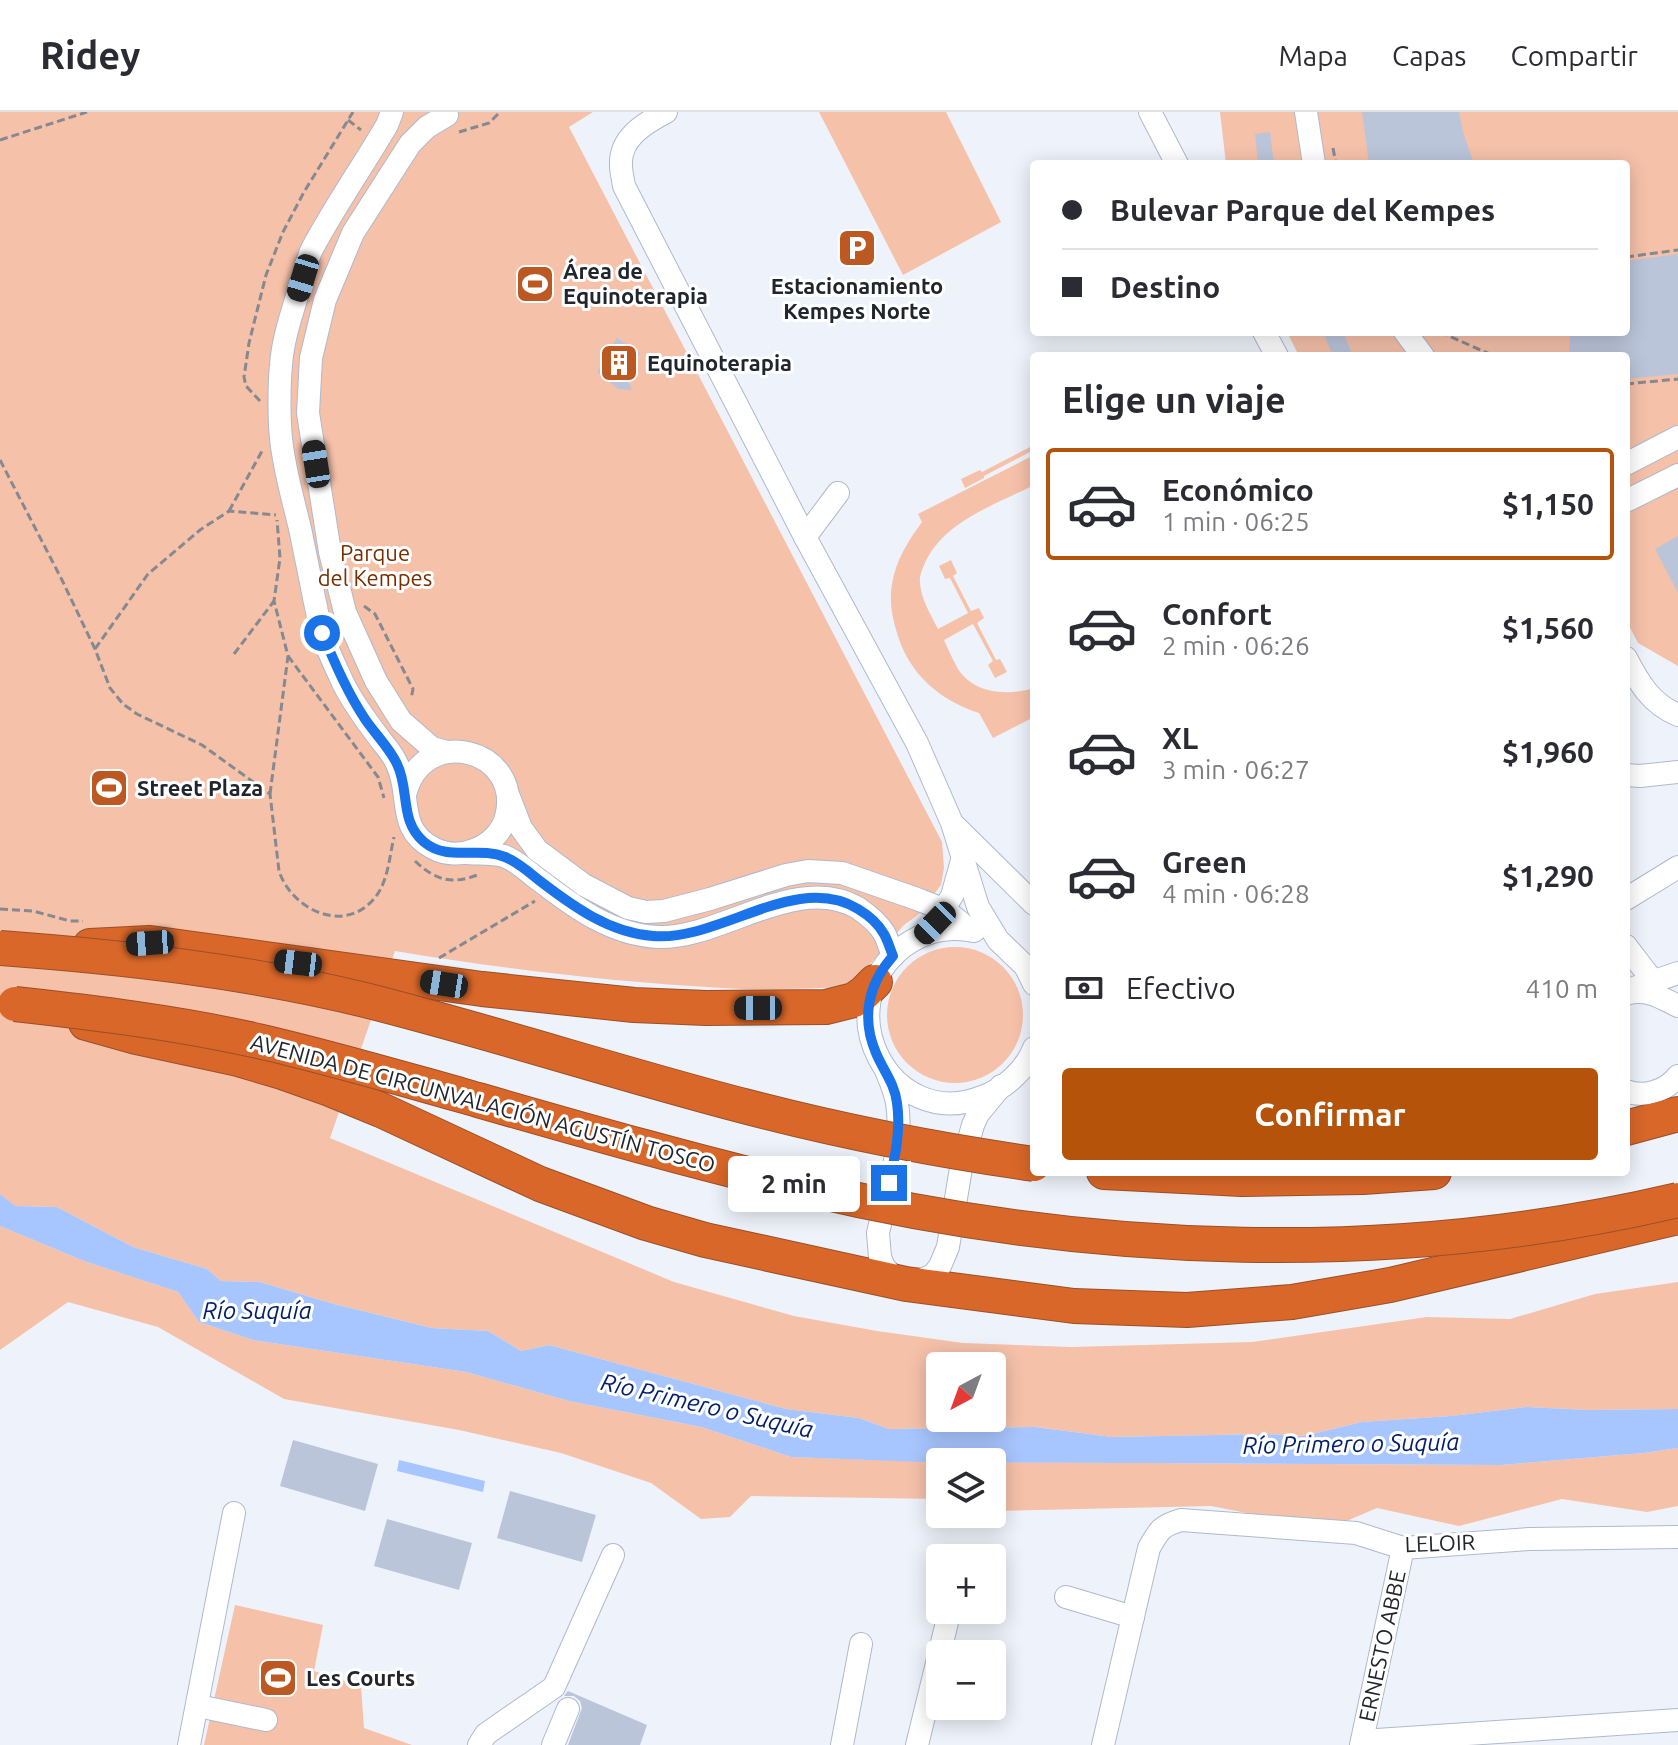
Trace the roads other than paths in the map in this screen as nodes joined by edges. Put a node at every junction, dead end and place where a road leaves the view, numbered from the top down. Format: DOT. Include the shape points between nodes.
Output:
graph roads {
  1 [pos="392,112"];
  2 [pos="666,112"];
  3 [pos="1150,112"];
  4 [pos="1306,112"];
  5 [pos="446,118"];
  6 [pos="1175,160"];
  7 [pos="1313,160"];
  8 [pos="1678,437"];
  9 [pos="1630,462"];
  10 [pos="1678,475"];
  11 [pos="838,493"];
  12 [pos="1630,499"];
  13 [pos="805,537"];
  14 [pos="1630,665"];
  15 [pos="1678,715"];
  16 [pos="447,752"];
  17 [pos="1678,772"];
  18 [pos="1630,775"];
  19 [pos="507,792"];
  20 [pos="405,795"];
  21 [pos="952,823"];
  22 [pos="466,853"];
  23 [pos="963,856"];
  24 [pos="1678,867"];
  25 [pos="1630,897"];
  26 [pos="1030,900"];
  27 [pos="945,910"];
  28 [pos="970,930"];
  29 [pos="922,936"];
  30 [pos="998,940"];
  31 [pos="13,949"];
  32 [pos="1630,951"];
  33 [pos="884,969"];
  34 [pos="1678,973"];
  35 [pos="1030,976"];
  36 [pos="1653,981"];
  37 [pos="1630,990"];
  38 [pos="1630,992"];
  39 [pos="7,1003"];
  40 [pos="1677,1007"];
  41 [pos="1030,1055"];
  42 [pos="885,1068"];
  43 [pos="1678,1076"];
  44 [pos="1016,1079"];
  45 [pos="1630,1093"];
  46 [pos="1678,1114"];
  47 [pos="1630,1127"];
  48 [pos="1678,1133"];
  49 [pos="1630,1143"];
  50 [pos="1030,1163"];
  51 [pos="1178,1176"];
  52 [pos="1377,1176"];
  53 [pos="1678,1200"];
  54 [pos="1678,1217"];
  55 [pos="906,1284"];
  56 [pos="234,1513"];
  57 [pos="1678,1537"];
  58 [pos="1403,1548"];
  59 [pos="613,1555"];
  60 [pos="1066,1597"];
  61 [pos="1133,1617"];
  62 [pos="947,1624"];
  63 [pos="861,1644"];
  64 [pos="198,1706"];
  65 [pos="568,1709"];
  66 [pos="266,1720"];
  67 [pos="1678,1720"];
  68 [pos="1362,1743"];
  69 [pos="189,1745"];
  70 [pos="479,1745"];
  71 [pos="553,1745"];
  72 [pos="842,1745"];
  73 [pos="917,1745"];
  74 [pos="1103,1745"];
  1 -- 20 [label="street" via="311,252 286,332 281,437 322,633 345,686 396,762"];
  2 -- 13 [label="street" via="628,139 620,162 624,186"];
  3 -- 6 [label="street"];
  4 -- 7 [label="street"];
  5 -- 16 [label="street" via="410,144 353,233 325,300 311,358 308,413 345,612 376,681 398,704 401,721 432,748"];
  8 -- 9 [label="street"];
  10 -- 12 [label="street"];
  11 -- 13 [label="street"];
  13 -- 21 [label="street" via="917,743"];
  14 -- 15 [label="street" via="1646,693"];
  16 -- 19 [label="street" via="485,760"];
  16 -- 20 [label="street" via="418,767"];
  17 -- 18 [label="street"];
  19 -- 22 [label="street" via="499,831 490,842"];
  19 -- 27 [label="street" via="521,828 537,850 584,885 628,908 664,911 808,871 842,873"];
  20 -- 22 [label="street" via="416,835 438,851"];
  21 -- 23 [label="street"];
  21 -- 26 [label="street"];
  22 -- 33 [label="street" via="505,856 580,911 635,934 658,937 681,935 800,898 850,903 883,931"];
  23 -- 27 [label="street"];
  23 -- 30 [label="street" via="978,907"];
  24 -- 25 [label="street"];
  27 -- 28 [label="street"];
  27 -- 29 [label="street"];
  28 -- 29 [label="street"];
  28 -- 30 [label="street"];
  29 -- 33 [label="street" via="902,948"];
  30 -- 35 [label="street"];
  31 -- 33 [label="highway, bridge" via="150,943 540,997 706,1008 826,1007 854,1000"];
  31 -- 50 [label="highway, bridge" via="168,965 351,997 804,1121"];
  32 -- 36 [label="street"];
  33 -- 42 [label="street" via="869,998 868,1025"];
  34 -- 36 [label="street"];
  36 -- 37 [label="street"];
  38 -- 40 [label="street" via="1657,994"];
  39 -- 53 [label="highway, AVENIDA DE CIRCUNVALACIÓN AGUSTÍN TOSCO, bridge" via="145,1019 257,1041 813,1190 1039,1230 1157,1242 1334,1245 1483,1234"];
  39 -- 55 [label="highway, bridge" via="282,1072 381,1110 500,1167 646,1223"];
  41 -- 44 [label="street"];
  42 -- 44 [label="street" via="909,1091 935,1101 975,1100"];
  42 -- 55 [label="street" via="898,1116 878,1245 889,1274"];
  43 -- 45 [label="street" via="1655,1092"];
  44 -- 55 [label="street" via="978,1114 967,1142 945,1256 933,1275"];
  46 -- 47 [label="highway"];
  48 -- 49 [label="highway"];
  51 -- 52 [label="highway"];
  54 -- 55 [label="highway" via="1401,1283 1292,1302 1187,1310 1113,1308"];
  56 -- 64 [label="street"];
  57 -- 58 [label="street, LELOIR"];
  58 -- 61 [label="street, LELOIR" via="1356,1533 1181,1520 1159,1530 1149,1548"];
  58 -- 68 [label="street, ERNESTO ABBE"];
  59 -- 70 [label="street" via="554,1687 486,1734"];
  60 -- 61 [label="street"];
  61 -- 74 [label="street"];
  62 -- 73 [label="street"];
  63 -- 72 [label="street"];
  64 -- 66 [label="street"];
  64 -- 69 [label="street"];
  65 -- 71 [label="street"];
  67 -- 68 [label="street"];
}
